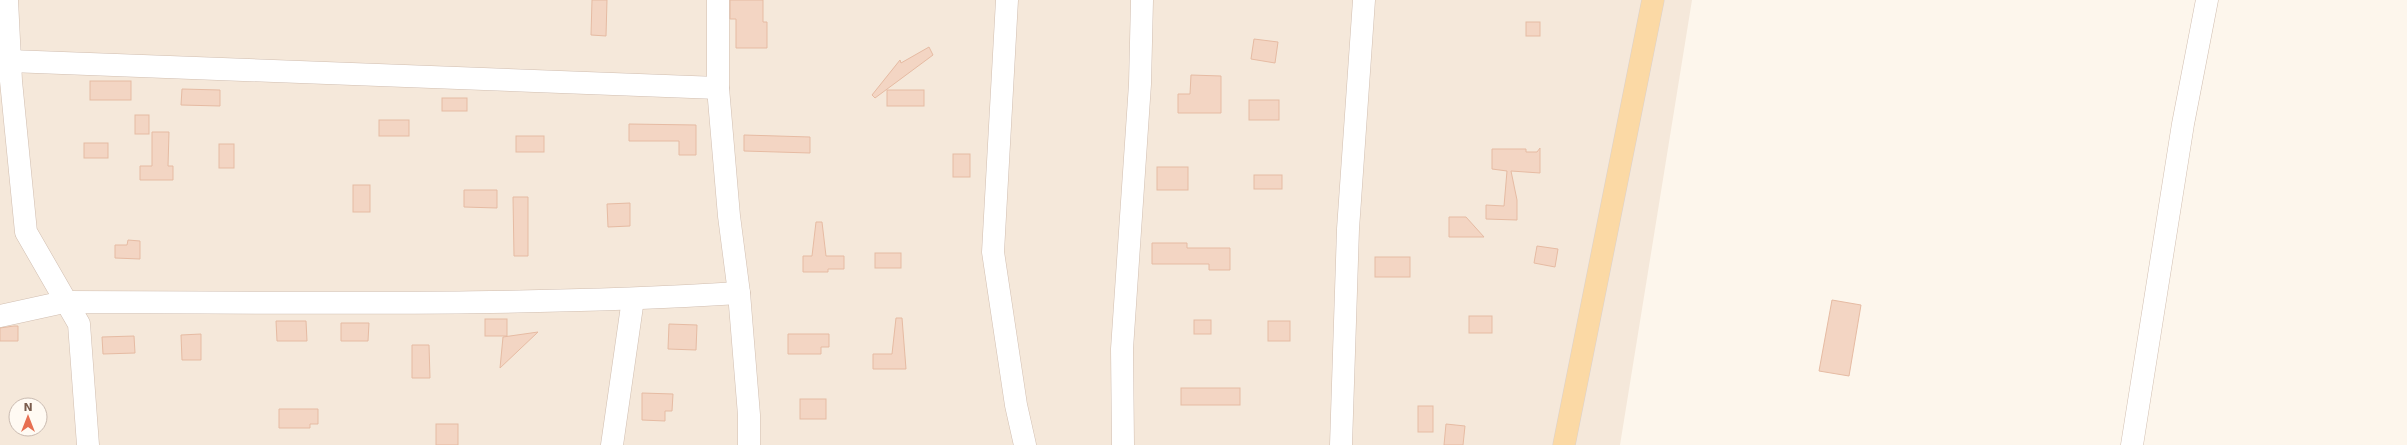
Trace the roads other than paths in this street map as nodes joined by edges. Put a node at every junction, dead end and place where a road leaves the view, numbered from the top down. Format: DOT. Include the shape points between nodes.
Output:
graph roads {
  1 [pos="7,0"];
  2 [pos="718,0"];
  3 [pos="1007,0"];
  4 [pos="1142,0"];
  5 [pos="1364,0"];
  6 [pos="1653,0"];
  7 [pos="2207,0"];
  8 [pos="7,74"];
  9 [pos="718,88"];
  10 [pos="739,293"];
  11 [pos="633,299"];
  12 [pos="64,302"];
  13 [pos="0,316"];
  14 [pos="88,445"];
  15 [pos="612,445"];
  16 [pos="749,445"];
  17 [pos="1024,445"];
  18 [pos="1122,445"];
  19 [pos="1341,445"];
  20 [pos="1564,445"];
  21 [pos="2132,445"];
  1 -- 8 [label="street"];
  2 -- 9 [label="street"];
  3 -- 17 [label="street" via="993,252"];
  4 -- 18 [label="street" via="1140,84 1122,349"];
  5 -- 19 [label="street" via="1348,228"];
  6 -- 20 [label="main road"];
  7 -- 21 [label="street" via="2183,124"];
  8 -- 9 [label="street"];
  8 -- 12 [label="street" via="26,232"];
  9 -- 10 [label="street" via="729,216"];
  10 -- 11 [label="street"];
  10 -- 16 [label="street"];
  11 -- 12 [label="street" via="500,302"];
  11 -- 15 [label="street"];
  12 -- 13 [label="street"];
  12 -- 14 [label="street" via="78,324"];
}
